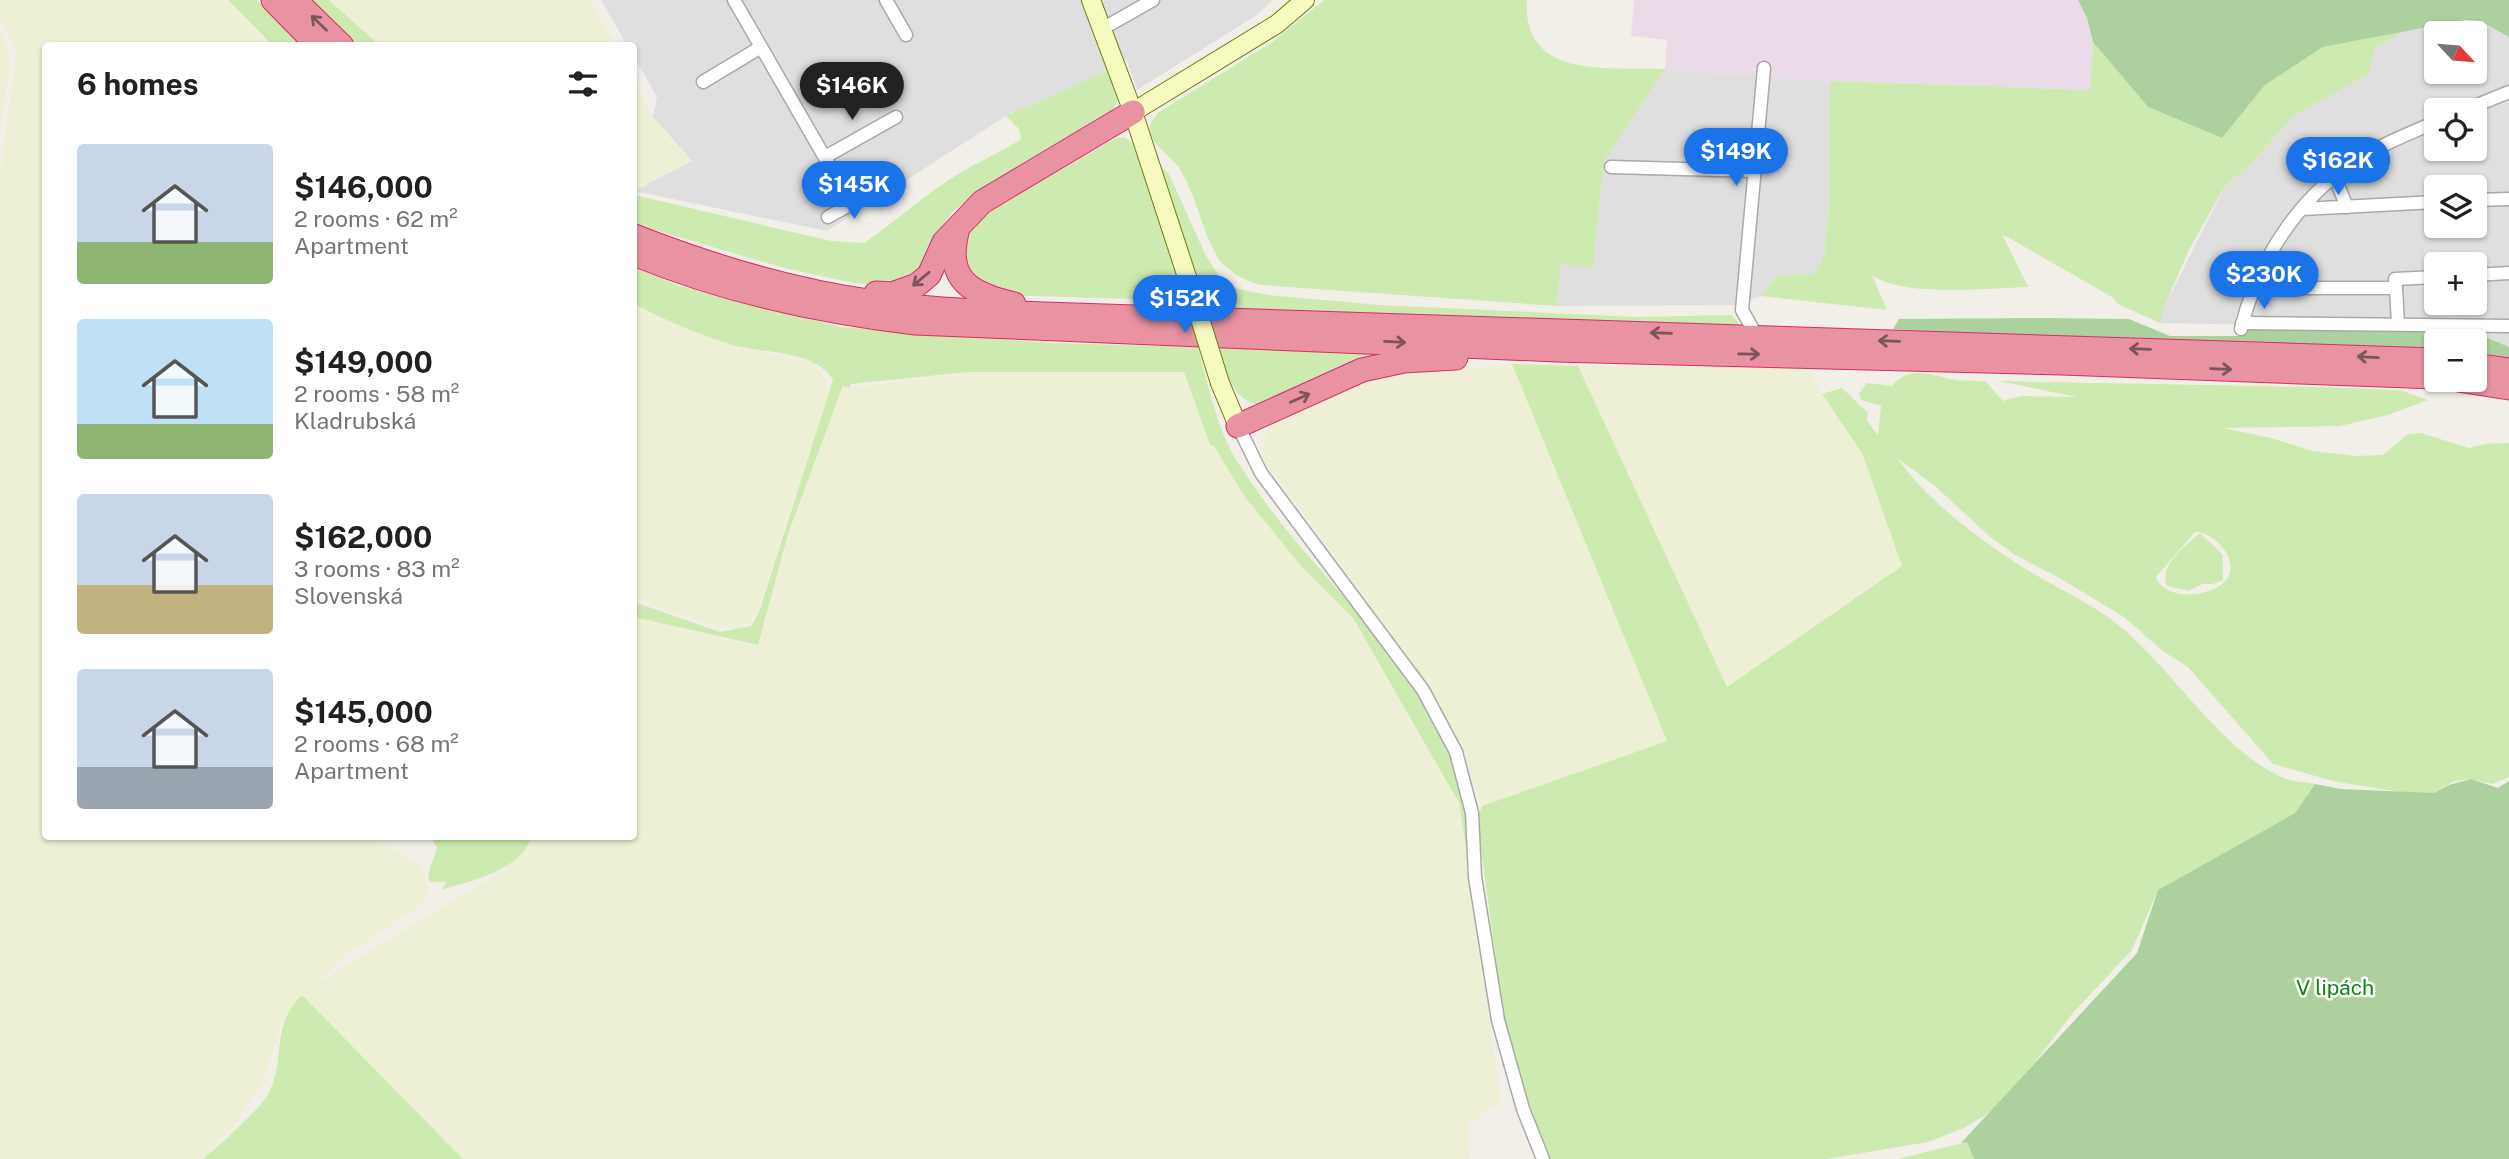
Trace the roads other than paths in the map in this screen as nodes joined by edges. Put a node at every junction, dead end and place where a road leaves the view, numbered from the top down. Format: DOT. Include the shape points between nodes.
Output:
graph roads {
  1 [pos="272,0"];
  2 [pos="295,0"];
  3 [pos="734,0"];
  4 [pos="886,0"];
  5 [pos="1091,0"];
  6 [pos="1153,0"];
  7 [pos="1305,0"];
  8 [pos="1102,29"];
  9 [pos="906,34"];
  10 [pos="314,42"];
  11 [pos="338,42"];
  12 [pos="761,47"];
  13 [pos="1765,68"];
  14 [pos="703,82"];
  15 [pos="2509,92"];
  16 [pos="2487,101"];
  17 [pos="1133,112"];
  18 [pos="896,117"];
  19 [pos="2424,128"];
  20 [pos="825,157"];
  21 [pos="1611,166"];
  22 [pos="1755,171"];
  23 [pos="2335,178"];
  24 [pos="864,197"];
  25 [pos="2509,199"];
  26 [pos="2487,200"];
  27 [pos="2424,203"];
  28 [pos="851,204"];
  29 [pos="2347,207"];
  30 [pos="2302,209"];
  31 [pos="828,217"];
  32 [pos="959,224"];
  33 [pos="640,244"];
  34 [pos="2509,273"];
  35 [pos="2487,274"];
  36 [pos="2424,278"];
  37 [pos="2255,288"];
  38 [pos="2396,288"];
  39 [pos="1177,318"];
  40 [pos="2398,324"];
  41 [pos="2509,326"];
  42 [pos="1757,337"];
  43 [pos="1557,350"];
  44 [pos="2424,360"];
  45 [pos="2487,367"];
  46 [pos="2509,370"];
  47 [pos="2424,377"];
  48 [pos="2487,385"];
  49 [pos="2509,388"];
  50 [pos="1238,425"];
  51 [pos="1544,1159"];
  1 -- 10 [label="highway"];
  11 -- 2 [label="highway, one-way"];
  3 -- 12 [label="street"];
  4 -- 9 [label="street"];
  5 -- 8 [label="street"];
  6 -- 8 [label="street"];
  7 -- 17 [label="street" via="1277,24"];
  8 -- 17 [label="street"];
  12 -- 14 [label="street"];
  12 -- 20 [label="street"];
  13 -- 22 [label="street"];
  15 -- 16 [label="street"];
  17 -- 32 [label="highway" via="982,202"];
  17 -- 50 [label="street, bridge" via="1220,383"];
  18 -- 20 [label="street"];
  19 -- 23 [label="street" via="2364,155"];
  20 -- 28 [label="street"];
  21 -- 22 [label="street"];
  22 -- 42 [label="street" via="1742,310"];
  23 -- 29 [label="street"];
  23 -- 30 [label="street"];
  24 -- 28 [label="street"];
  25 -- 26 [label="street"];
  27 -- 29 [label="street"];
  28 -- 31 [label="street"];
  29 -- 30 [label="street"];
  30 -- 37 [label="street" via="2275,243"];
  32 -- 33 [label="highway, one-way" via="944,242 929,275 892,294 835,286 689,249"];
  32 -- 39 [label="highway" via="953,262 957,274 979,293 1019,305 1138,309"];
  33 -- 39 [label="highway" via="782,284 873,302"];
  33 -- 43 [label="highway, one-way" via="778,300 915,323"];
  34 -- 35 [label="street"];
  36 -- 38 [label="street" via="2395,279"];
  37 -- 38 [label="street"];
  37 -- 40 [label="street" via="2242,326"];
  38 -- 40 [label="street"];
  42 -- 39 [label="highway, one-way"];
  40 -- 41 [label="street"];
  44 -- 42 [label="highway, one-way"];
  43 -- 47 [label="highway, one-way"];
  50 -- 43 [label="highway, one-way" via="1362,370 1404,361"];
  45 -- 46 [label="highway"];
  48 -- 49 [label="highway"];
  50 -- 51 [label="street" via="1261,473 1423,690 1456,752 1472,813 1475,877 1499,1020 1523,1110"];
}
